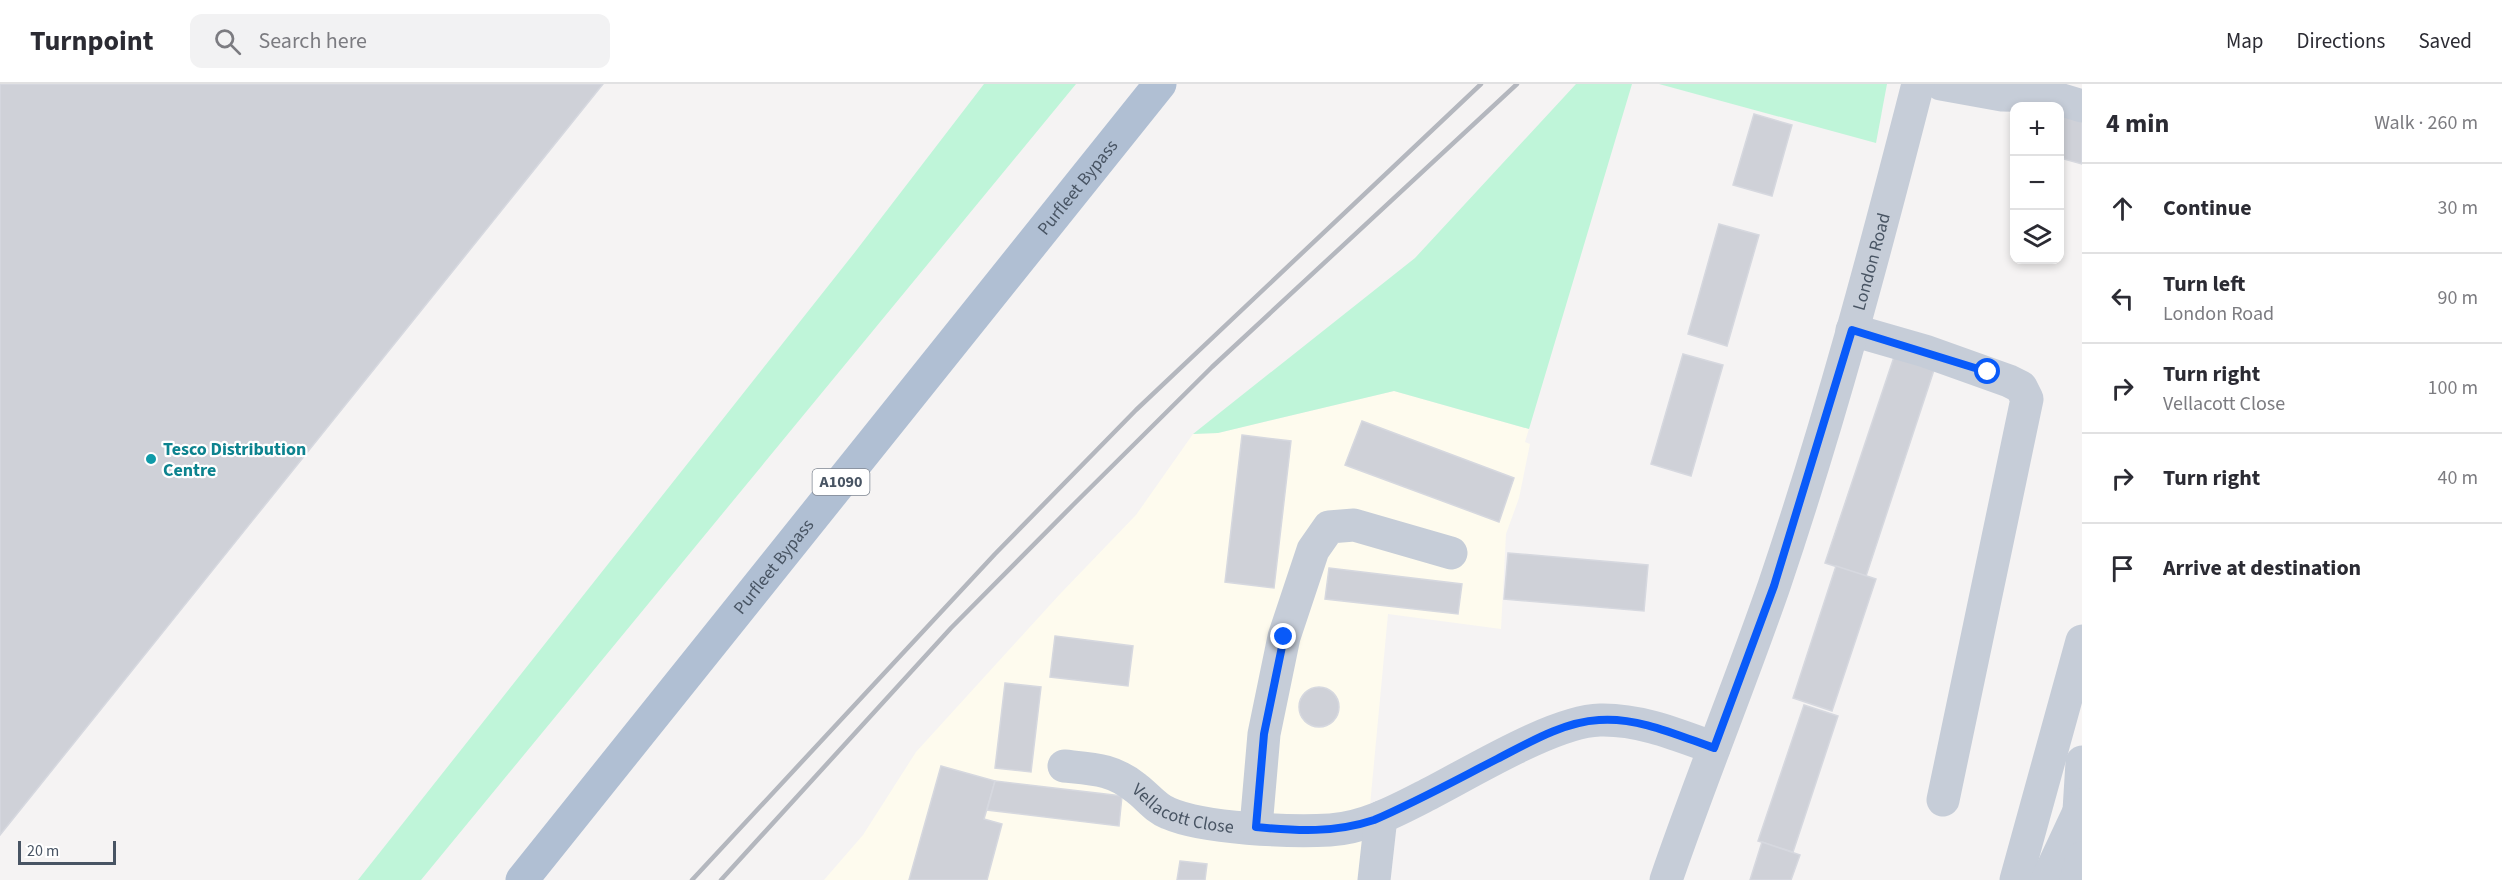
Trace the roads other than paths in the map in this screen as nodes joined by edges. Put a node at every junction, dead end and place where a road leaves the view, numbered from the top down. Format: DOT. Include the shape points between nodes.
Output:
graph roads {
  1 [pos="1160,84"];
  2 [pos="1918,84"];
  3 [pos="1941,84"];
  4 [pos="2082,106"];
  5 [pos="1852,330"];
  6 [pos="1451,553"];
  7 [pos="2082,641"];
  8 [pos="2073,699"];
  9 [pos="1714,748"];
  10 [pos="2082,762"];
  11 [pos="1064,766"];
  12 [pos="1943,800"];
  13 [pos="1381,817"];
  14 [pos="2081,818"];
  15 [pos="1256,827"];
  16 [pos="2082,858"];
  17 [pos="522,880"];
  18 [pos="1374,880"];
  19 [pos="1666,880"];
  20 [pos="2016,880"];
  21 [pos="2047,880"];
  22 [pos="2076,880"];
  1 -- 17 [label="main road, Purfleet Bypass / A1090"];
  2 -- 5 [label="street, London Road"];
  3 -- 4 [label="street" via="2002,95 2049,96"];
  5 -- 9 [label="street, London Road" via="1774,586"];
  5 -- 12 [label="street" via="2009,381 2021,387 2027,399"];
  6 -- 15 [label="street" via="1354,525 1329,527 1313,550 1284,637 1264,734"];
  7 -- 8 [label="street"];
  8 -- 20 [label="street"];
  9 -- 13 [label="street, Vellacott Close" via="1625,721 1575,723"];
  9 -- 19 [label="street, London Road"];
  10 -- 14 [label="street"];
  11 -- 15 [label="street, Vellacott Close" via="1109,771 1168,814"];
  13 -- 15 [label="street, Vellacott Close" via="1351,828 1331,830"];
  13 -- 18 [label="street"];
  14 -- 21 [label="street"];
  16 -- 22 [label="street"];
}
